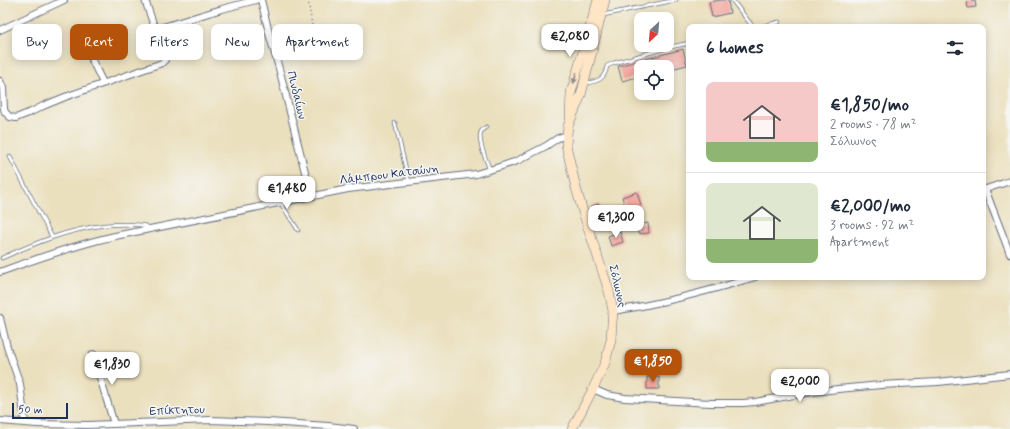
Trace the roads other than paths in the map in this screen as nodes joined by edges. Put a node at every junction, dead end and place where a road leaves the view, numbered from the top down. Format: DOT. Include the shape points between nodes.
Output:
graph roads {
  1 [pos="64,0"];
  2 [pos="145,0"];
  3 [pos="256,0"];
  4 [pos="261,0"];
  5 [pos="598,0"];
  6 [pos="606,0"];
  7 [pos="676,0"];
  8 [pos="732,0"];
  9 [pos="602,15"];
  10 [pos="779,22"];
  11 [pos="154,24"];
  12 [pos="172,24"];
  13 [pos="750,24"];
  14 [pos="771,24"];
  15 [pos="0,30"];
  16 [pos="686,43"];
  17 [pos="92,60"];
  18 [pos="165,60"];
  19 [pos="0,81"];
  20 [pos="103,83"];
  21 [pos="584,83"];
  22 [pos="570,121"];
  23 [pos="396,123"];
  24 [pos="486,128"];
  25 [pos="567,135"];
  26 [pos="10,157"];
  27 [pos="490,170"];
  28 [pos="1010,181"];
  29 [pos="409,182"];
  30 [pos="986,188"];
  31 [pos="986,194"];
  32 [pos="311,196"];
  33 [pos="280,202"];
  34 [pos="151,229"];
  35 [pos="298,230"];
  36 [pos="52,237"];
  37 [pos="1010,254"];
  38 [pos="2,258"];
  39 [pos="0,272"];
  40 [pos="744,280"];
  41 [pos="613,311"];
  42 [pos="0,318"];
  43 [pos="92,354"];
  44 [pos="1010,374"];
  45 [pos="593,389"];
  46 [pos="0,421"];
  47 [pos="25,423"];
  48 [pos="114,424"];
  49 [pos="354,429"];
  50 [pos="572,429"];
  1 -- 15 [label="street"];
  2 -- 11 [label="street"];
  3 -- 12 [label="street"];
  4 -- 32 [label="street, Πινδαίων"];
  5 -- 22 [label="street, Σόλωνος, one-way" via="571,93"];
  6 -- 9 [label="street, Σόλωνος"];
  7 -- 9 [label="lane"];
  8 -- 13 [label="lane"];
  9 -- 21 [label="street, Σόλωνος"];
  10 -- 14 [label="lane"];
  16 -- 21 [label="lane" via="614,63 607,66 600,80"];
  17 -- 20 [label="street"];
  18 -- 20 [label="street" via="160,65"];
  19 -- 20 [label="street" via="5,112 16,118"];
  21 -- 22 [label="street, Σόλωνος"];
  22 -- 25 [label="street, Σόλωνος"];
  23 -- 29 [label="lane"];
  24 -- 27 [label="lane" via="480,133 480,140"];
  25 -- 27 [label="street, Λάμπρου Κατσώνη" via="524,158"];
  25 -- 41 [label="street, Σόλωνος" via="566,145 576,188"];
  26 -- 36 [label="lane"];
  27 -- 29 [label="street, Λάμπρου Κατσώνη"];
  28 -- 30 [label="street"];
  29 -- 32 [label="street, Λάμπρου Κατσώνη"];
  31 -- 37 [label="street"];
  32 -- 33 [label="street, Λάμπρου Κατσώνη"];
  33 -- 34 [label="street, Λάμπρου Κατσώνη"];
  33 -- 35 [label="lane"];
  34 -- 36 [label="lane" via="140,225 106,225"];
  34 -- 39 [label="street, Λάμπρου Κατσώνη" via="78,245"];
  36 -- 38 [label="lane"];
  40 -- 41 [label="street" via="638,308"];
  41 -- 45 [label="street, Σόλωνος" via="605,363"];
  42 -- 47 [label="street" via="20,384"];
  43 -- 48 [label="street"];
  44 -- 45 [label="street" via="846,388 743,403 625,398"];
  45 -- 50 [label="street, Σόλωνος"];
  46 -- 47 [label="street, Επίκτητου"];
  47 -- 48 [label="street, Επίκτητου"];
  48 -- 49 [label="street, Επίκτητου" via="210,420"];
}
